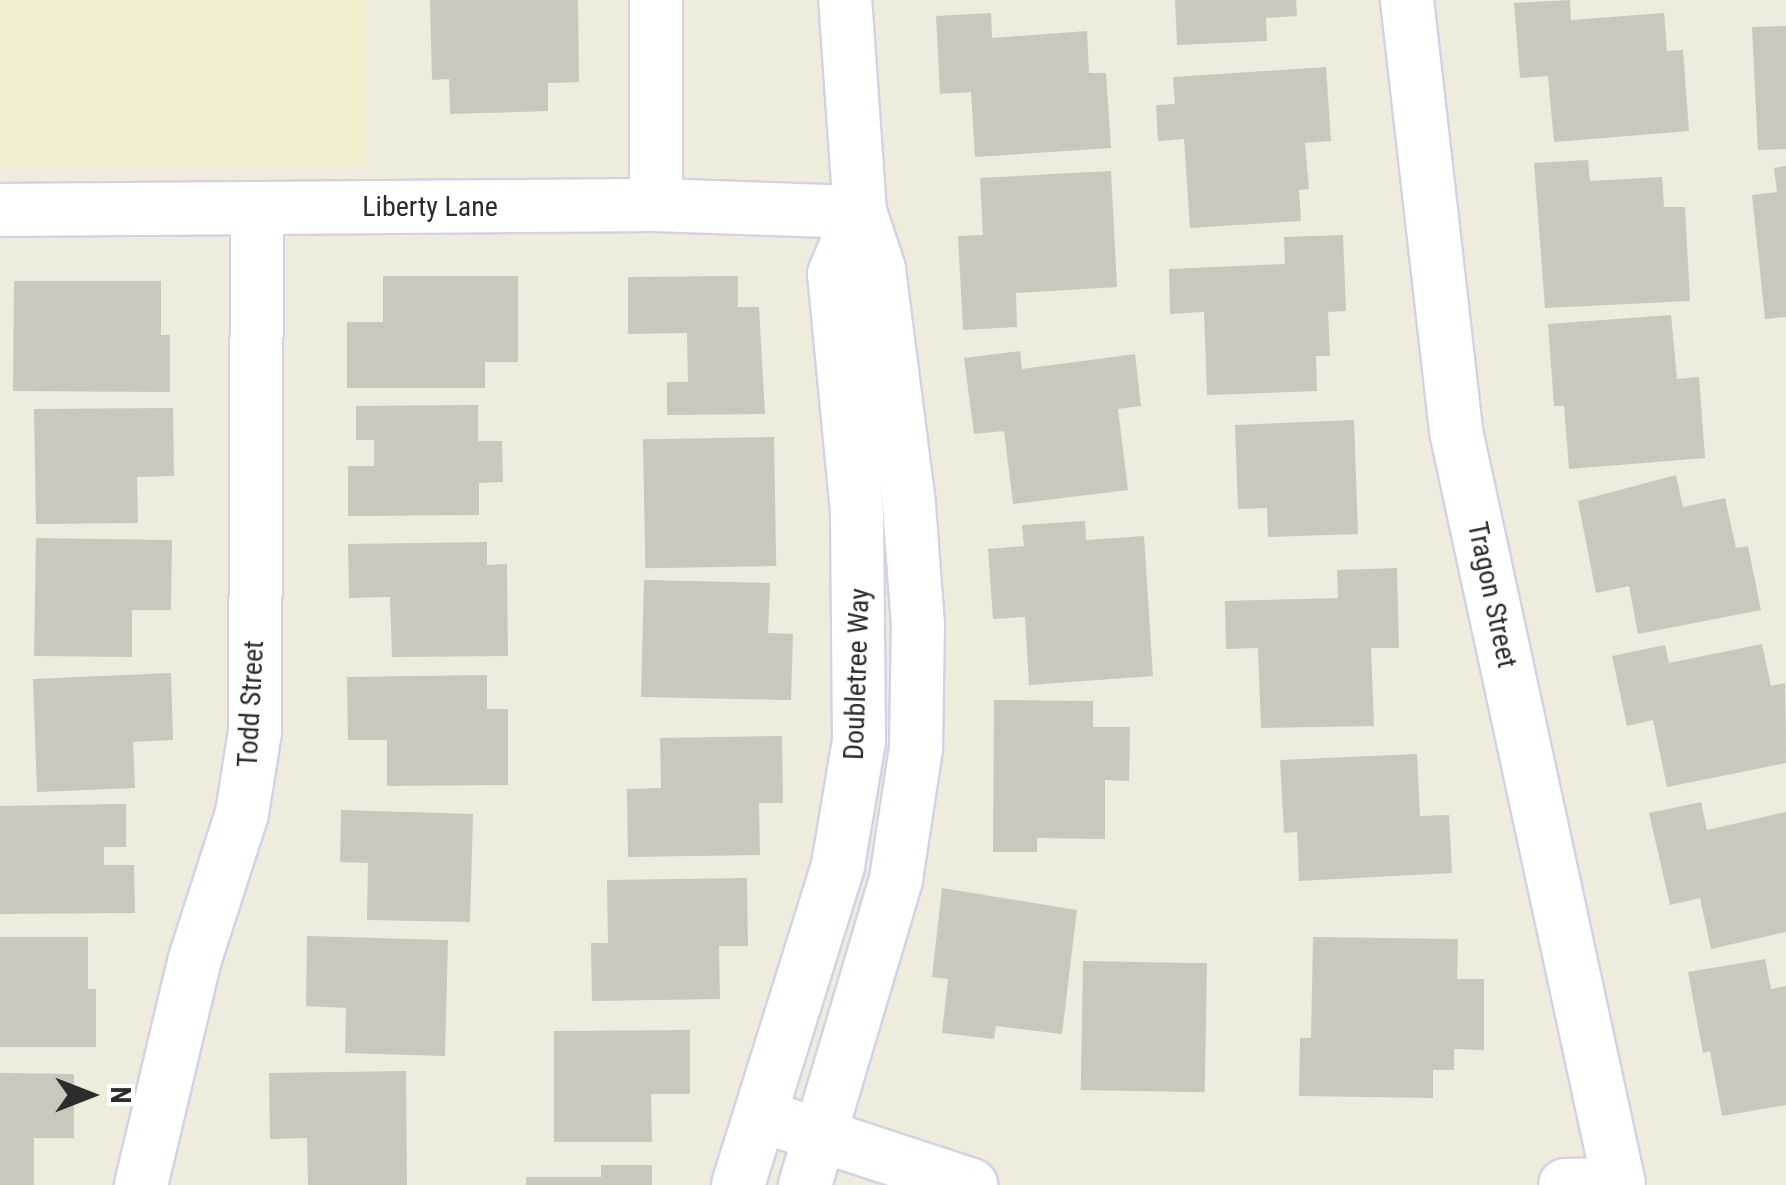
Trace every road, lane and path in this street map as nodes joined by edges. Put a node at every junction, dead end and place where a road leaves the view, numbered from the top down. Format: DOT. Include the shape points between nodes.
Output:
graph roads {
  1 [pos="656,0"];
  2 [pos="845,0"];
  3 [pos="1407,0"];
  4 [pos="656,205"];
  5 [pos="258,208"];
  6 [pos="0,210"];
  7 [pos="860,212"];
  8 [pos="761,1114"];
  9 [pos="811,1160"];
  10 [pos="1619,1184"];
  11 [pos="141,1185"];
  12 [pos="738,1185"];
  13 [pos="971,1185"];
  14 [pos="1565,1185"];
  1 -- 4 [label="street"];
  2 -- 7 [label="street, Doubletree Way"];
  3 -- 10 [label="street, Tragon Street" via="1456,431"];
  4 -- 5 [label="street, Liberty Lane"];
  4 -- 7 [label="street, Liberty Lane"];
  5 -- 6 [label="street, Liberty Lane"];
  5 -- 11 [label="street, Todd Street" via="255,732 242,813 194,962"];
  7 -- 8 [label="street, Doubletree Way" via="834,274 857,512 859,742 838,866"];
  7 -- 9 [label="street, Doubletree Way" via="879,268 906,484 918,625 916,748 896,879"];
  8 -- 9 [label="street"];
  8 -- 12 [label="street, Doubletree Way"];
  9 -- 13 [label="street"];
  10 -- 14 [label="street"];
}
